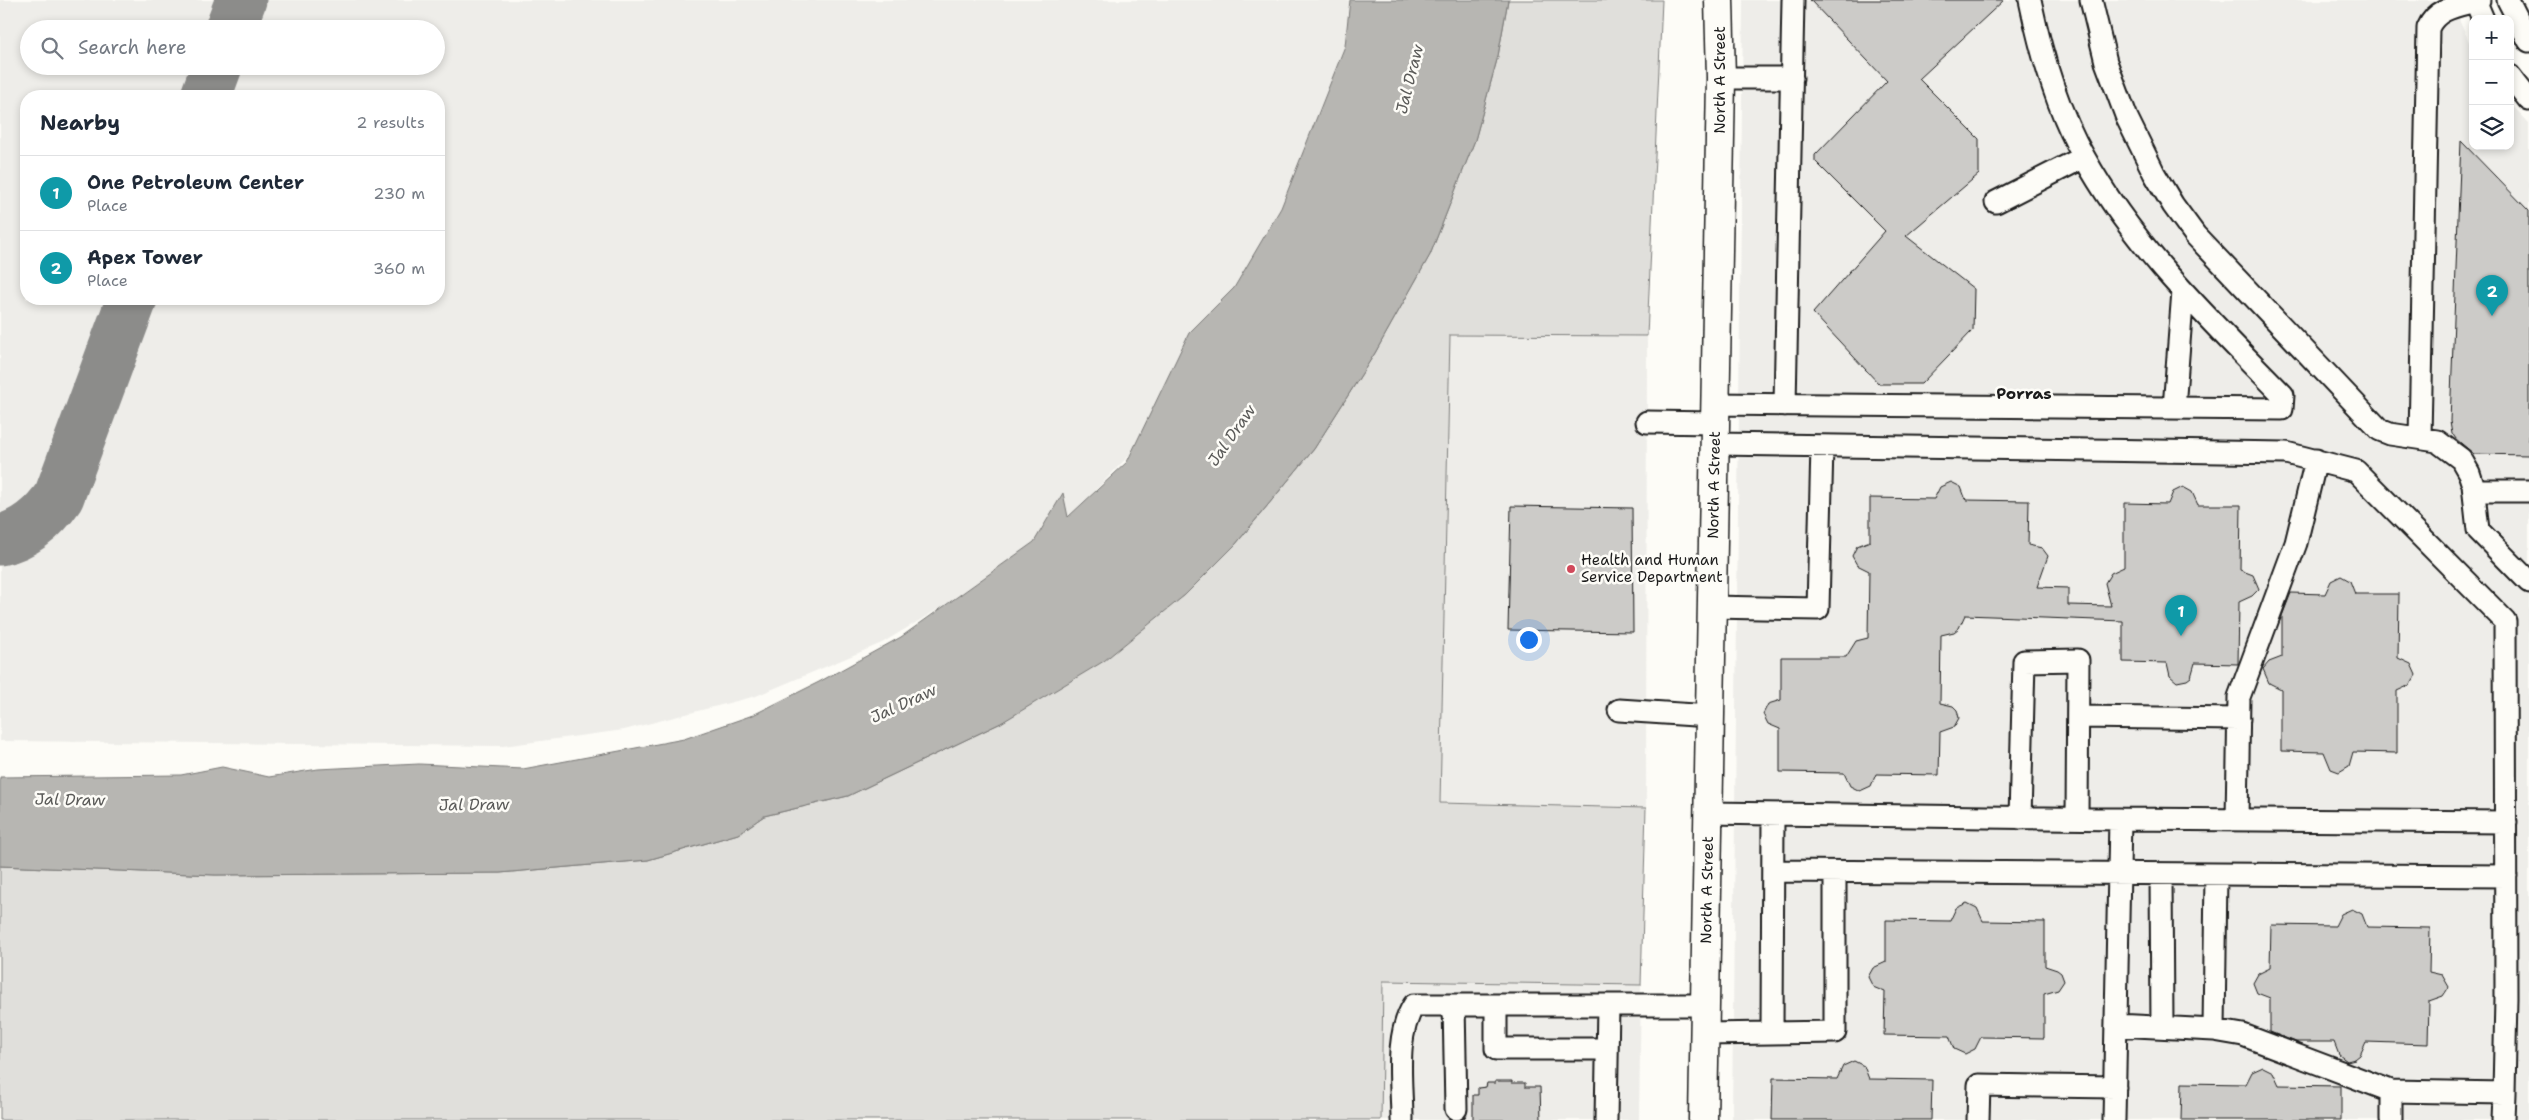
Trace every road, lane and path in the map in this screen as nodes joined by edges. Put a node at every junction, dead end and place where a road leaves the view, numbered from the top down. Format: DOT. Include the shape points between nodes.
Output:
graph roads {
  1 [pos="1719,0"];
  2 [pos="1793,0"];
  3 [pos="2030,0"];
  4 [pos="2091,0"];
  5 [pos="2508,0"];
  6 [pos="2478,5"];
  7 [pos="2529,41"];
  8 [pos="1721,78"];
  9 [pos="1792,78"];
  10 [pos="2514,81"];
  11 [pos="2529,100"];
  12 [pos="2084,157"];
  13 [pos="1996,202"];
  14 [pos="2183,291"];
  15 [pos="1785,405"];
  16 [pos="2174,408"];
  17 [pos="1647,422"];
  18 [pos="1715,424"];
  19 [pos="2420,438"];
  20 [pos="1822,446"];
  21 [pos="2316,460"];
  22 [pos="2475,491"];
  23 [pos="2529,491"];
  24 [pos="2529,582"];
  25 [pos="1712,607"];
  26 [pos="1619,710"];
  27 [pos="1710,716"];
  28 [pos="2078,717"];
  29 [pos="2239,719"];
  30 [pos="1709,813"];
  31 [pos="1773,814"];
  32 [pos="2020,818"];
  33 [pos="2077,818"];
  34 [pos="2120,819"];
  35 [pos="2237,819"];
  36 [pos="2506,822"];
  37 [pos="1773,871"];
  38 [pos="1835,872"];
  39 [pos="2119,874"];
  40 [pos="2161,874"];
  41 [pos="2216,874"];
  42 [pos="2506,876"];
  43 [pos="1454,1005"];
  44 [pos="1496,1005"];
  45 [pos="1608,1005"];
  46 [pos="1706,1005"];
  47 [pos="2116,1025"];
  48 [pos="2162,1028"];
  49 [pos="2214,1030"];
  50 [pos="1772,1033"];
  51 [pos="1705,1034"];
  52 [pos="1607,1049"];
  53 [pos="2115,1087"];
  54 [pos="2391,1090"];
  55 [pos="2504,1093"];
  56 [pos="1456,1109"];
  57 [pos="1402,1120"];
  58 [pos="1606,1120"];
  59 [pos="1703,1120"];
  60 [pos="1978,1120"];
  61 [pos="2114,1120"];
  62 [pos="2391,1120"];
  63 [pos="2503,1120"];
  1 -- 8 [label="main road, North A Street"];
  2 -- 9 [label="street"];
  3 -- 12 [label="street" via="2054,90"];
  4 -- 19 [label="street" via="2106,62 2127,118 2154,173 2195,235 2380,430"];
  5 -- 7 [label="street"];
  6 -- 19 [label="street" via="2442,11 2428,28"];
  8 -- 9 [label="street"];
  8 -- 18 [label="main road, North A Street"];
  9 -- 15 [label="street"];
  10 -- 11 [label="street"];
  12 -- 13 [label="street"];
  12 -- 14 [label="street" via="2136,236"];
  14 -- 16 [label="street"];
  14 -- 16 [label="street" via="2283,395 2282,409"];
  15 -- 16 [label="street"];
  15 -- 18 [label="street"];
  17 -- 18 [label="street"];
  18 -- 20 [label="street"];
  18 -- 25 [label="main road, North A Street"];
  19 -- 22 [label="street" via="2437,441 2461,459"];
  20 -- 21 [label="street" via="2286,453"];
  20 -- 25 [label="street" via="1818,609"];
  21 -- 29 [label="street" via="2296,543 2239,697"];
  21 -- 36 [label="street" via="2356,471 2505,621"];
  22 -- 23 [label="street"];
  22 -- 24 [label="street" via="2478,530"];
  25 -- 27 [label="main road, North A Street"];
  26 -- 27 [label="street"];
  27 -- 30 [label="main road, North A Street"];
  28 -- 29 [label="street"];
  28 -- 32 [label="street" via="2078,660 2024,661"];
  28 -- 33 [label="street"];
  29 -- 35 [label="street"];
  30 -- 31 [label="street"];
  30 -- 46 [label="main road, North A Street"];
  31 -- 32 [label="street"];
  31 -- 37 [label="street"];
  32 -- 33 [label="street"];
  33 -- 34 [label="street"];
  34 -- 35 [label="street"];
  34 -- 39 [label="street"];
  35 -- 36 [label="street"];
  36 -- 42 [label="street"];
  37 -- 38 [label="street"];
  37 -- 50 [label="street"];
  38 -- 39 [label="street"];
  38 -- 50 [label="street" via="1835,1032"];
  39 -- 40 [label="street"];
  39 -- 47 [label="street"];
  40 -- 41 [label="street"];
  40 -- 48 [label="street"];
  41 -- 42 [label="street"];
  41 -- 49 [label="street"];
  42 -- 55 [label="street"];
  43 -- 44 [label="street"];
  43 -- 56 [label="street"];
  43 -- 57 [label="street" via="1414,1005 1406,1017 1402,1048"];
  44 -- 45 [label="street"];
  44 -- 52 [label="street" via="1496,1049"];
  45 -- 46 [label="street"];
  45 -- 52 [label="street"];
  46 -- 51 [label="main road, North A Street"];
  47 -- 48 [label="street"];
  47 -- 53 [label="street"];
  48 -- 49 [label="street"];
  49 -- 54 [label="street" via="2243,1035"];
  50 -- 51 [label="street"];
  51 -- 59 [label="main road, North A Street"];
  52 -- 58 [label="street"];
  53 -- 60 [label="street" via="1979,1085"];
  53 -- 61 [label="street"];
  54 -- 55 [label="street"];
  54 -- 62 [label="street"];
  55 -- 63 [label="street"];
}
